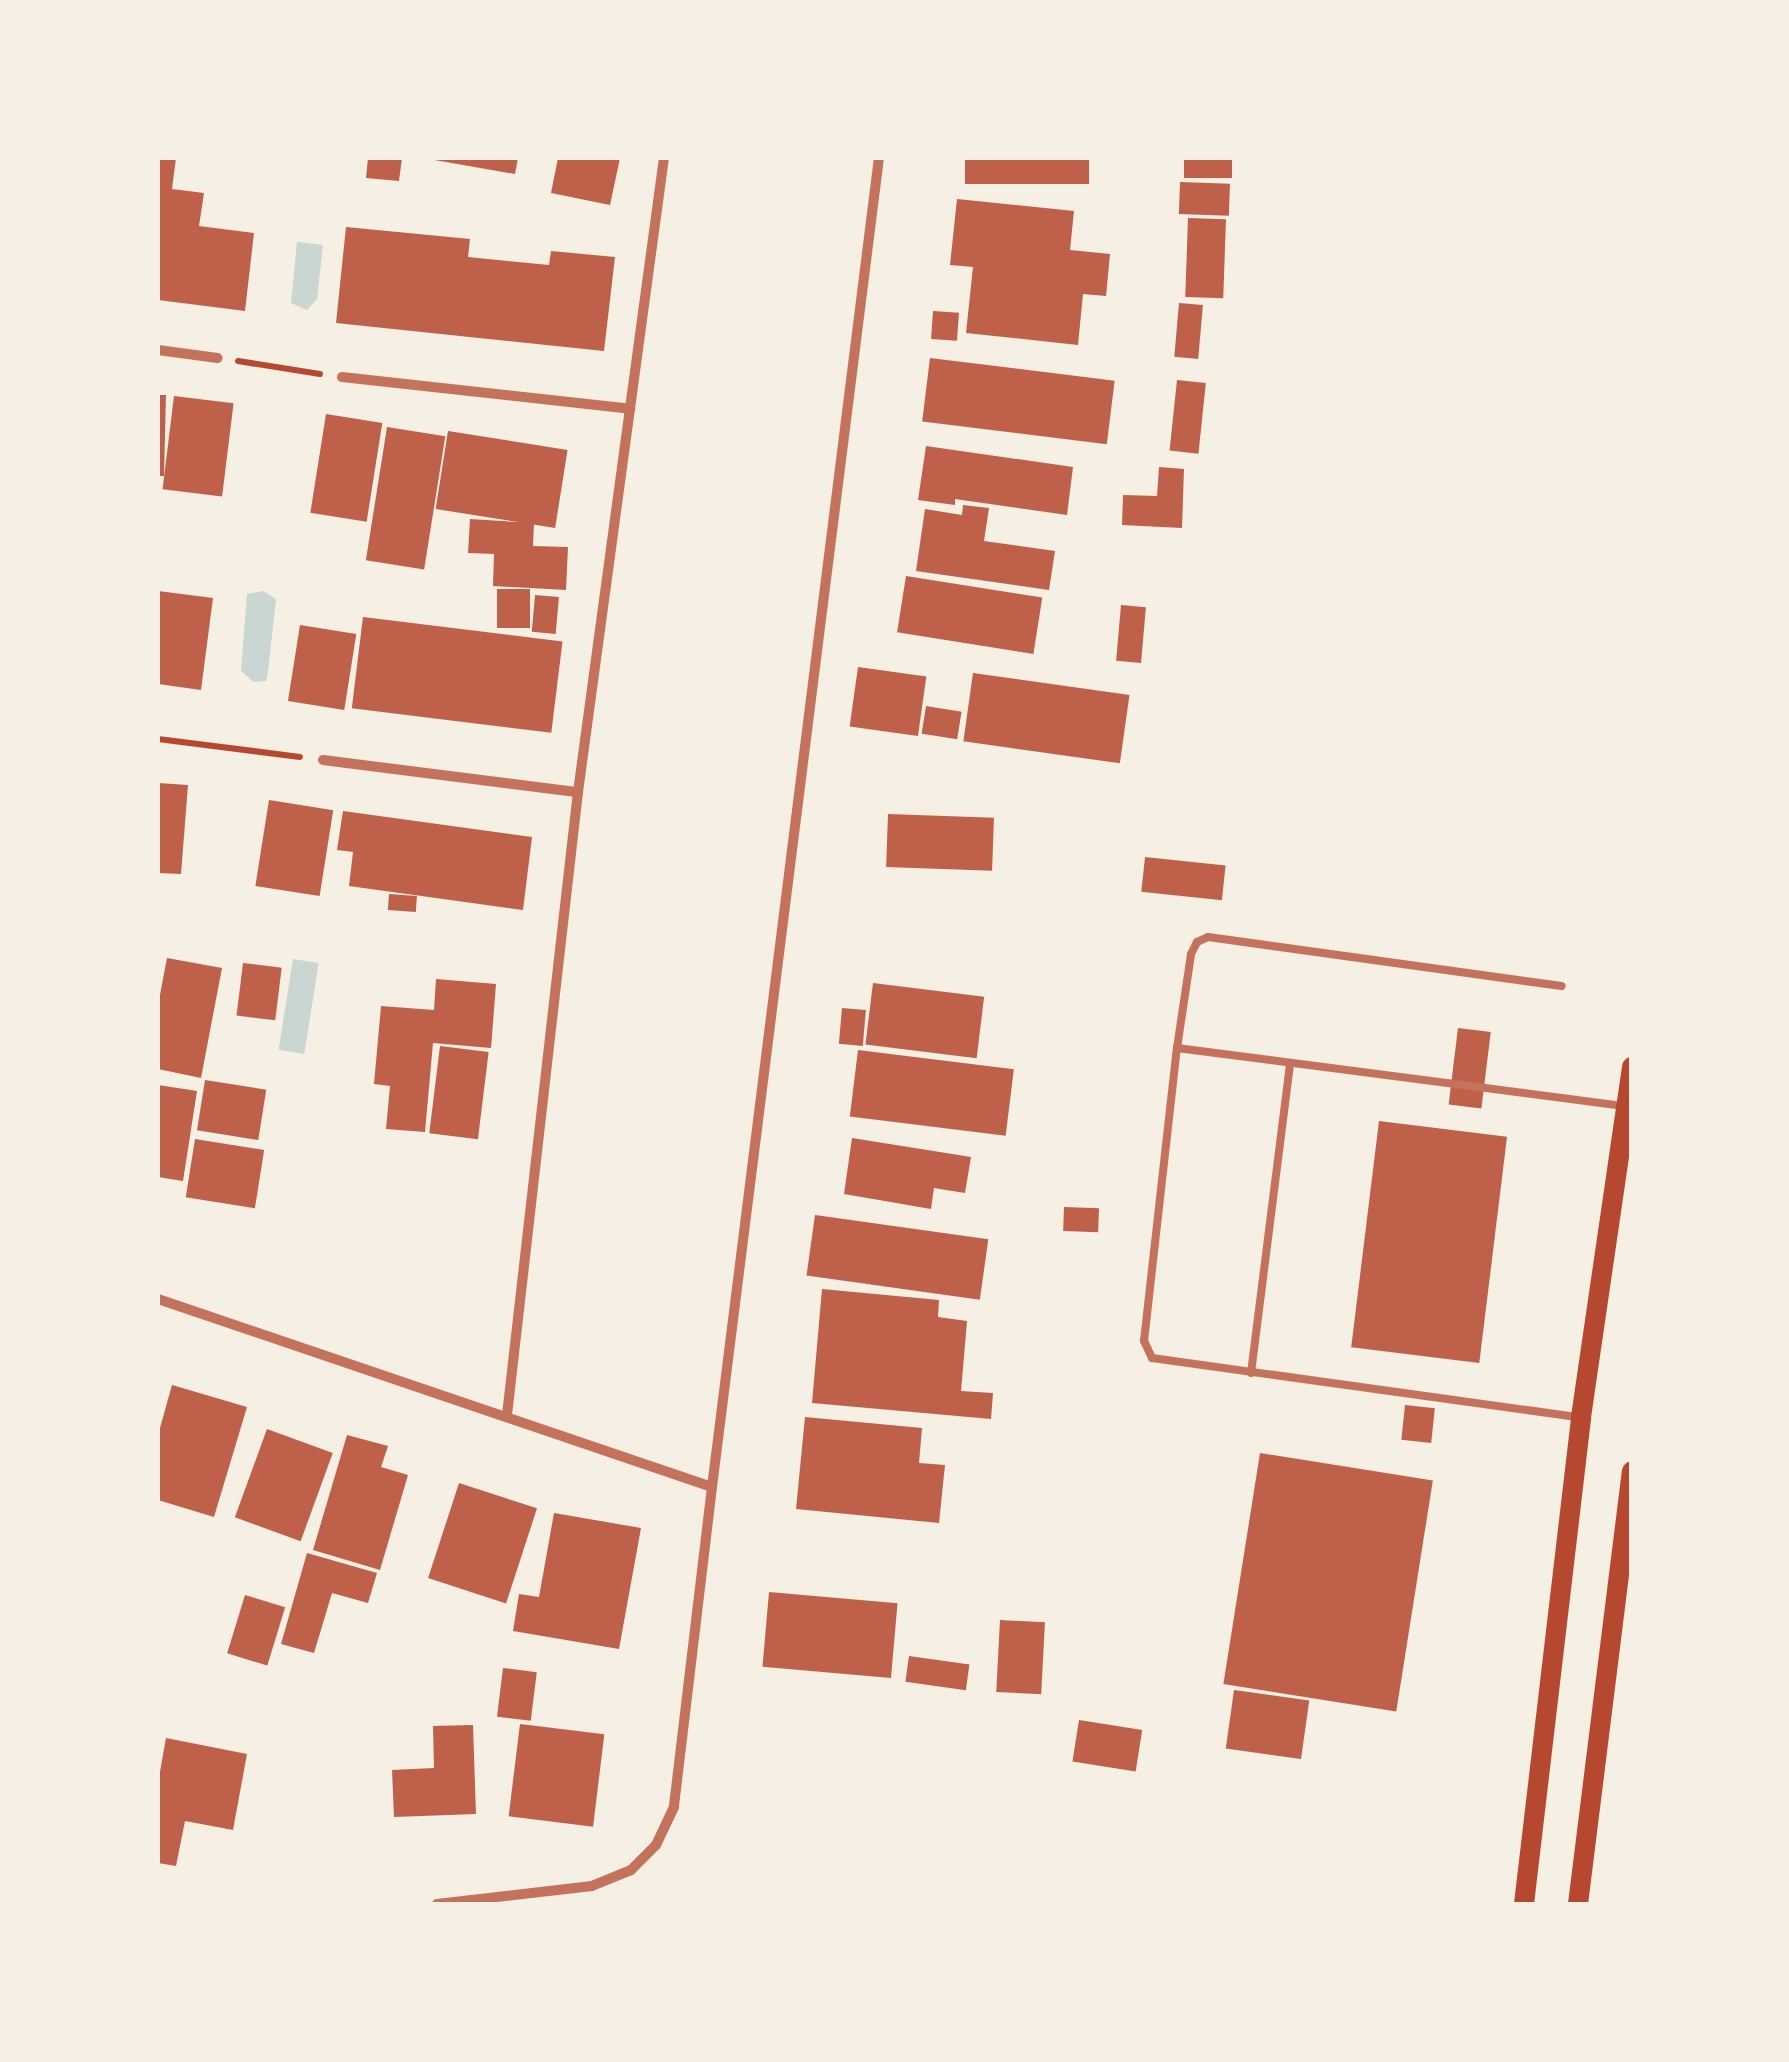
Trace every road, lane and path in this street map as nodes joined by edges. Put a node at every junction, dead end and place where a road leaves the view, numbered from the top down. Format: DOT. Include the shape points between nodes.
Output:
graph roads {
  1 [pos="664,158"];
  2 [pos="879,158"];
  3 [pos="158,350"];
  4 [pos="217,358"];
  5 [pos="342,377"];
  6 [pos="630,409"];
  7 [pos="158,739"];
  8 [pos="323,760"];
  9 [pos="578,792"];
  10 [pos="1562,986"];
  11 [pos="1176,1048"];
  12 [pos="1290,1064"];
  13 [pos="1632,1068"];
  14 [pos="1626,1106"];
  15 [pos="158,1298"];
  16 [pos="1251,1373"];
  17 [pos="507,1415"];
  18 [pos="1581,1417"];
  19 [pos="1632,1471"];
  20 [pos="712,1487"];
  21 [pos="436,1904"];
  22 [pos="1524,1904"];
  23 [pos="1578,1904"];
  1 -- 6 [label="street"];
  2 -- 20 [label="street"];
  3 -- 4 [label="street"];
  4 -- 5 [label="path"];
  5 -- 6 [label="street"];
  6 -- 9 [label="street"];
  7 -- 8 [label="path"];
  8 -- 9 [label="street"];
  9 -- 17 [label="street"];
  10 -- 11 [label="lane" via="1208,937 1191,954"];
  11 -- 12 [label="lane"];
  11 -- 16 [label="lane" via="1145,1351 1152,1358"];
  12 -- 14 [label="lane"];
  12 -- 16 [label="lane"];
  13 -- 14 [label="main road"];
  14 -- 18 [label="main road"];
  15 -- 17 [label="street"];
  16 -- 18 [label="lane"];
  17 -- 20 [label="street"];
  18 -- 22 [label="main road"];
  19 -- 23 [label="main road"];
  20 -- 21 [label="street" via="674,1807 656,1845 631,1870 592,1886"];
}
